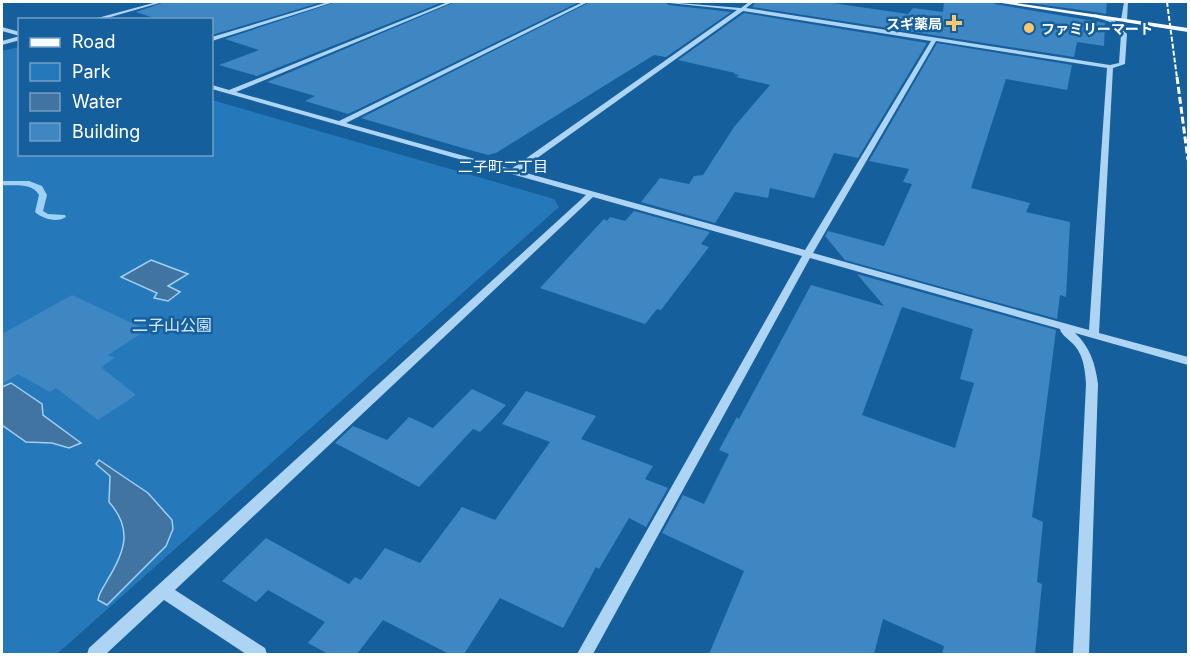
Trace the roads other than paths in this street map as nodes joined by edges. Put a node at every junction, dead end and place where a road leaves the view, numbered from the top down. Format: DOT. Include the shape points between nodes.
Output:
graph roads {
  1 [pos="161,2"];
  2 [pos="332,2"];
  3 [pos="451,2"];
  4 [pos="586,2"];
  5 [pos="669,2"];
  6 [pos="752,2"];
  7 [pos="999,2"];
  8 [pos="1126,2"];
  9 [pos="740,9"];
  10 [pos="1095,15"];
  11 [pos="100,18"];
  12 [pos="1125,20"];
  13 [pos="2,30"];
  14 [pos="1188,30"];
  15 [pos="18,35"];
  16 [pos="18,37"];
  17 [pos="213,39"];
  18 [pos="934,40"];
  19 [pos="2,43"];
  20 [pos="1110,67"];
  21 [pos="213,87"];
  22 [pos="229,92"];
  23 [pos="340,123"];
  24 [pos="513,171"];
  25 [pos="591,194"];
  26 [pos="807,255"];
  27 [pos="1057,325"];
  28 [pos="1094,335"];
  29 [pos="1188,361"];
  30 [pos="164,591"];
  31 [pos="95,654"];
  32 [pos="259,654"];
  33 [pos="585,654"];
  34 [pos="1081,654"];
  1 -- 11 [label="street"];
  2 -- 17 [label="street"];
  3 -- 22 [label="street"];
  4 -- 23 [label="street"];
  5 -- 9 [label="street"];
  6 -- 9 [label="street"];
  7 -- 10 [label="main road"];
  8 -- 12 [label="street"];
  9 -- 18 [label="street"];
  9 -- 24 [label="street"];
  10 -- 12 [label="main road"];
  10 -- 20 [label="street" via="1123,30 1122,64"];
  12 -- 14 [label="main road"];
  13 -- 15 [label="street"];
  16 -- 19 [label="street"];
  18 -- 20 [label="street"];
  18 -- 26 [label="street"];
  20 -- 28 [label="street"];
  21 -- 22 [label="street"];
  22 -- 23 [label="street"];
  23 -- 24 [label="street"];
  24 -- 25 [label="street"];
  25 -- 26 [label="street"];
  25 -- 30 [label="street"];
  26 -- 27 [label="street"];
  26 -- 33 [label="street"];
  27 -- 28 [label="street"];
  27 -- 34 [label="street" via="1084,347 1091,374"];
  28 -- 29 [label="street"];
  30 -- 31 [label="street"];
  30 -- 32 [label="street"];
}
